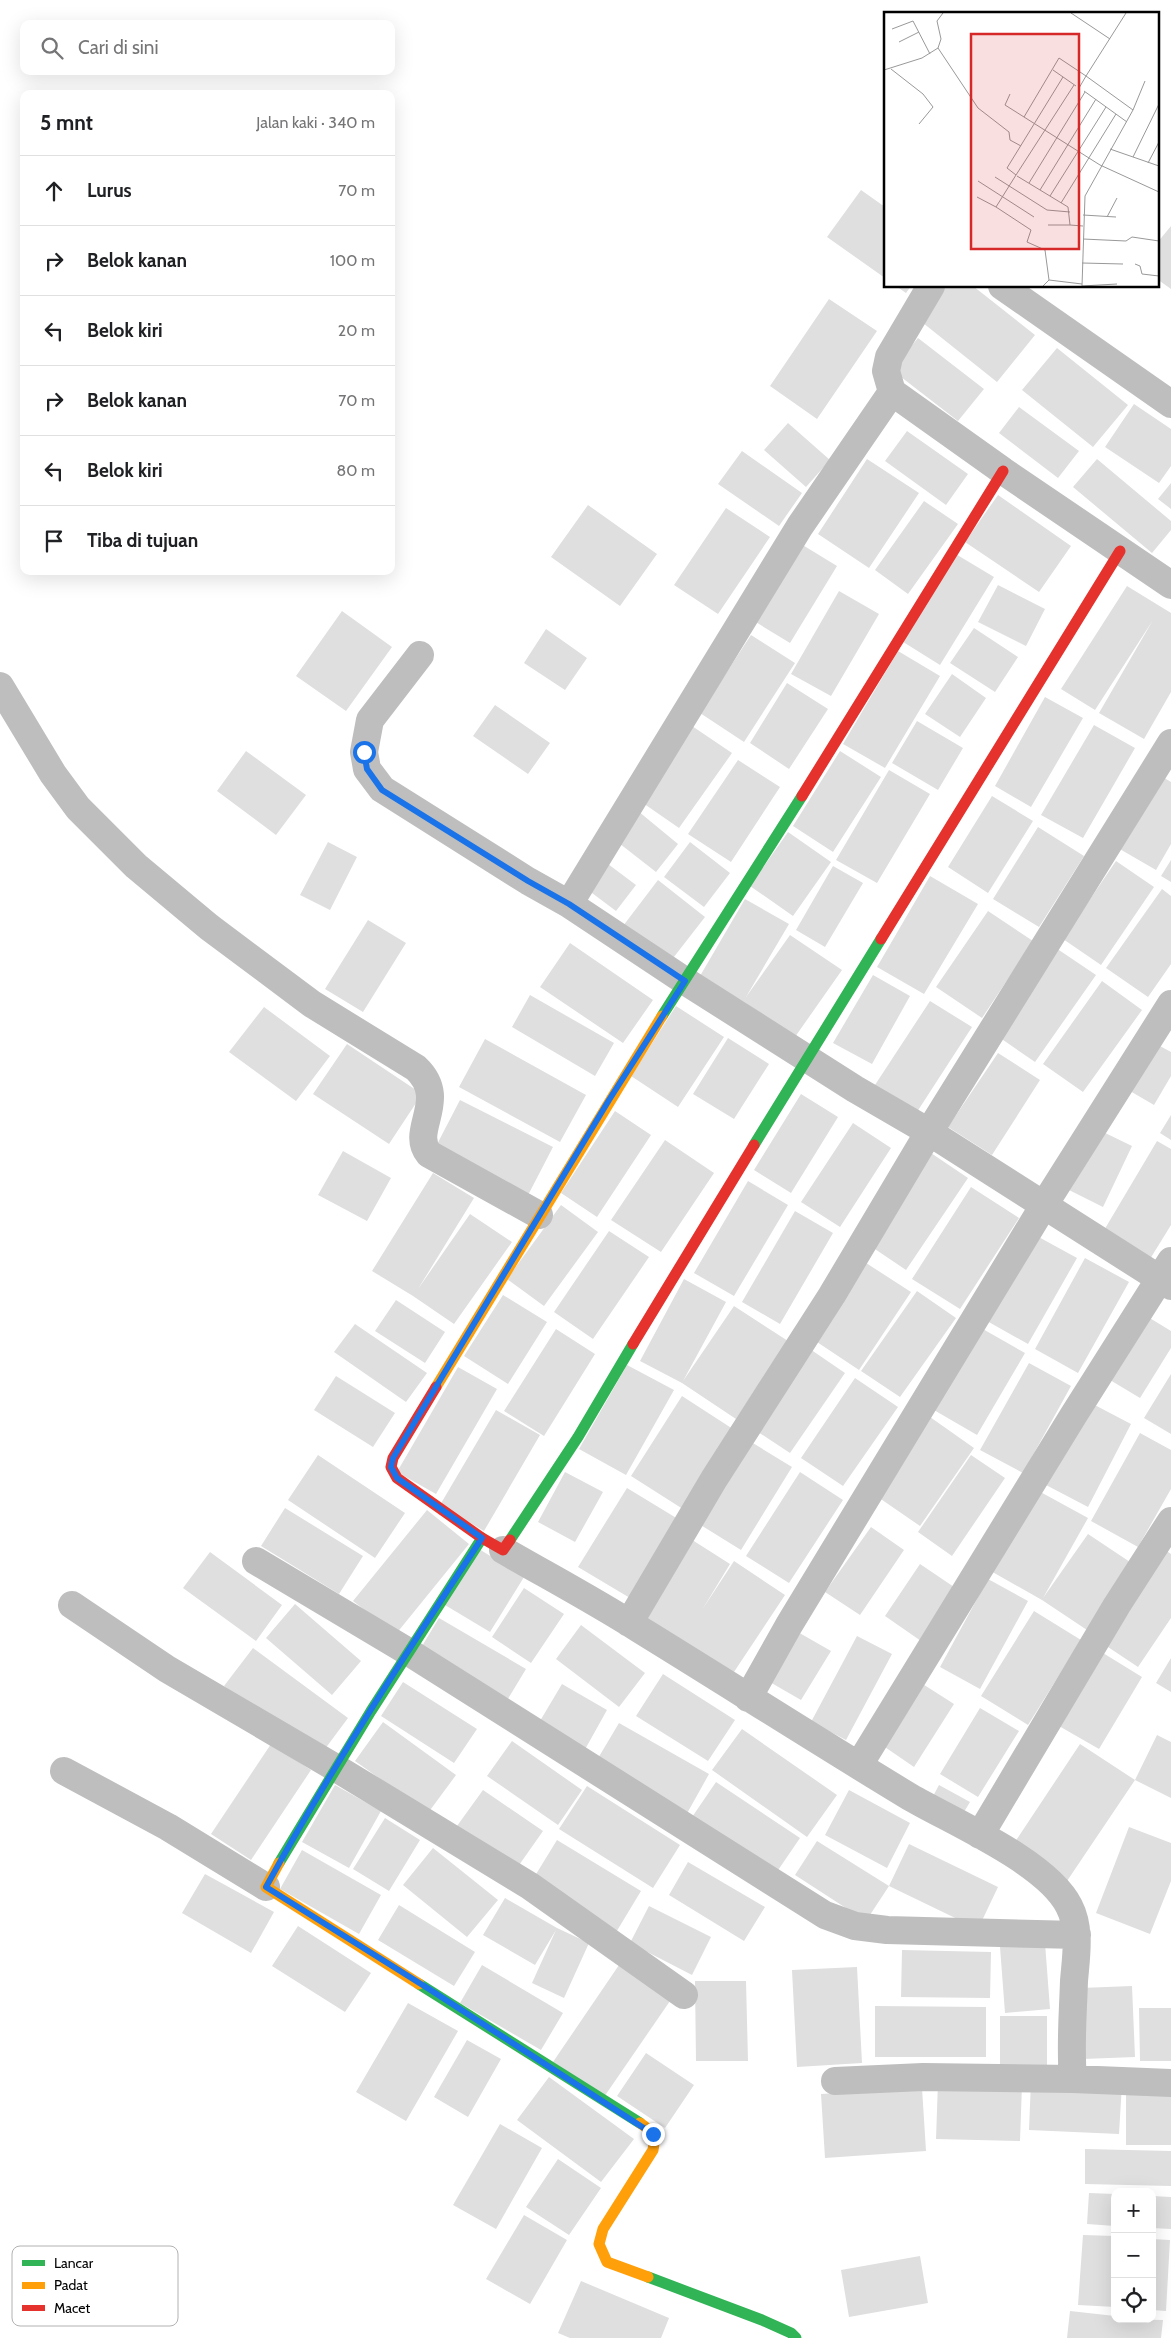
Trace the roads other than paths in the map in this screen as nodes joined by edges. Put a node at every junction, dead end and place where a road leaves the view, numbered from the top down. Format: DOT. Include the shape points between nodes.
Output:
graph roads {
  1 [pos="930,288"];
  2 [pos="1005,288"];
  3 [pos="892,392"];
  4 [pos="1171,404"];
  5 [pos="1003,471"];
  6 [pos="1120,552"];
  7 [pos="1171,585"];
  8 [pos="420,655"];
  9 [pos="0,686"];
  10 [pos="1171,744"];
  11 [pos="569,904"];
  12 [pos="685,981"];
  13 [pos="1171,1004"];
  14 [pos="808,1058"];
  15 [pos="929,1132"];
  16 [pos="1044,1205"];
  17 [pos="539,1215"];
  18 [pos="1167,1275"];
  19 [pos="1171,1521"];
  20 [pos="492,1544"];
  21 [pos="256,1561"];
  22 [pos="72,1604"];
  23 [pos="629,1623"];
  24 [pos="407,1652"];
  25 [pos="748,1698"];
  26 [pos="859,1764"];
  27 [pos="336,1768"];
  28 [pos="64,1771"];
  29 [pos="980,1835"];
  30 [pos="266,1887"];
  31 [pos="1077,1935"];
  32 [pos="684,1995"];
  33 [pos="1073,2078"];
  34 [pos="835,2081"];
  35 [pos="1171,2082"];
  36 [pos="796,2338"];
  1 -- 3 [label="street" via="889,357 886,371"];
  2 -- 4 [label="street"];
  3 -- 5 [label="street"];
  3 -- 11 [label="street" via="800,526"];
  5 -- 6 [label="street"];
  5 -- 12 [label="street"];
  6 -- 7 [label="street"];
  6 -- 14 [label="street"];
  8 -- 11 [label="street" via="370,720 364,752 367,769 382,790"];
  9 -- 17 [label="street" via="53,774 78,808 136,866 209,927 312,1004 416,1068 426,1077 431,1092 423,1141 426,1150 436,1159"];
  10 -- 15 [label="street"];
  11 -- 12 [label="street"];
  12 -- 14 [label="street"];
  12 -- 17 [label="street"];
  13 -- 16 [label="street"];
  14 -- 15 [label="street"];
  14 -- 20 [label="street" via="578,1437"];
  15 -- 16 [label="street"];
  15 -- 23 [label="street" via="832,1294 714,1479"];
  16 -- 18 [label="street"];
  16 -- 25 [label="street"];
  17 -- 20 [label="street" via="391,1462 392,1472 397,1478"];
  18 -- 26 [label="street"];
  19 -- 29 [label="street" via="1117,1604"];
  20 -- 23 [label="street"];
  20 -- 24 [label="street"];
  21 -- 24 [label="street"];
  22 -- 27 [label="street" via="167,1669"];
  23 -- 25 [label="street"];
  24 -- 27 [label="street"];
  24 -- 31 [label="street" via="805,1904 839,1921 887,1930"];
  25 -- 26 [label="street"];
  26 -- 29 [label="street" via="912,1798"];
  27 -- 30 [label="street"];
  27 -- 32 [label="street" via="530,1886"];
  28 -- 30 [label="street" via="168,1827"];
  29 -- 31 [label="street" via="1054,1884 1073,1913"];
  30 -- 36 [label="street" via="650,2130 654,2139 653,2150 603,2229 599,2244 607,2262 762,2320 792,2333"];
  31 -- 33 [label="street" via="1071,2055"];
  33 -- 34 [label="street" via="949,2077"];
  33 -- 35 [label="street"];
}
